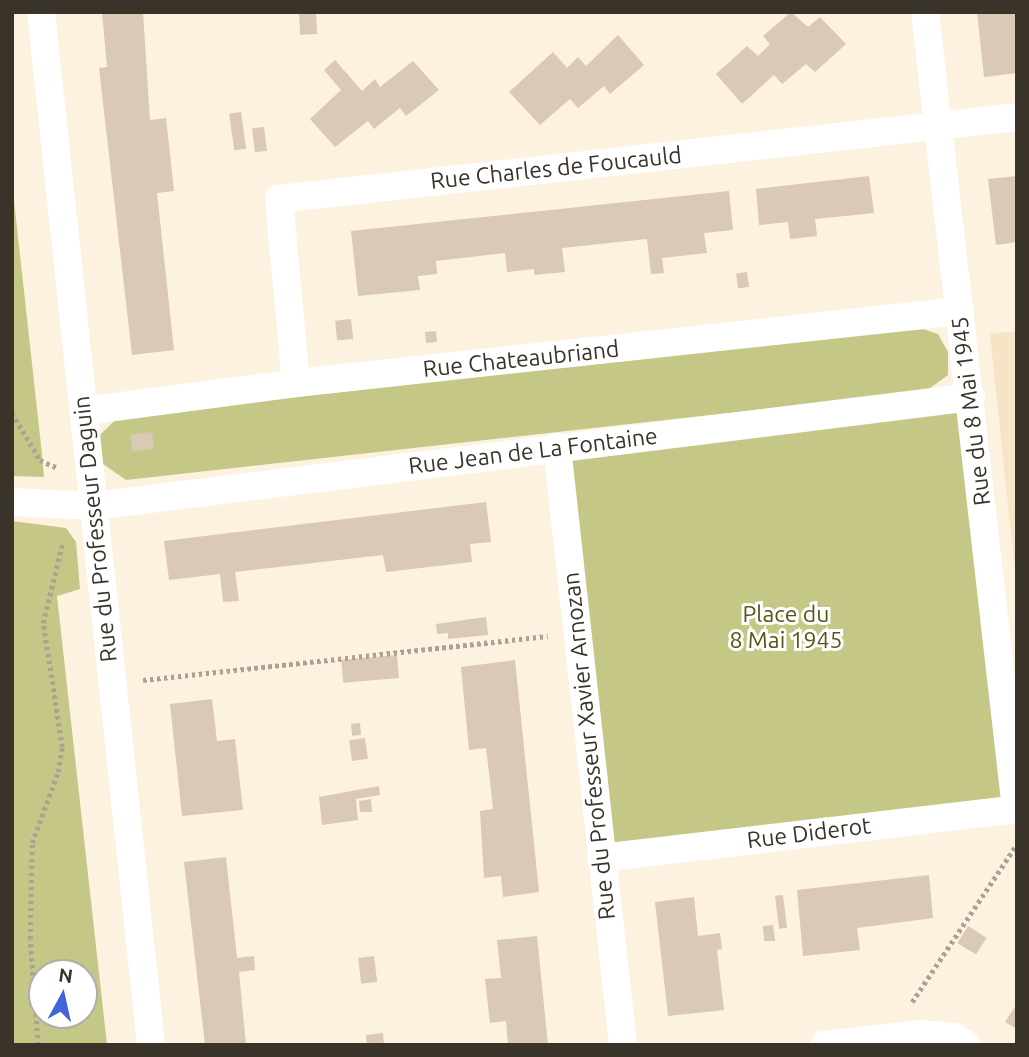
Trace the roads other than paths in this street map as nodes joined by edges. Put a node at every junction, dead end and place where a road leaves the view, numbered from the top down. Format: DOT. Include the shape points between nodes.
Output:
graph roads {
  1 [pos="41,12"];
  2 [pos="925,12"];
  3 [pos="1017,117"];
  4 [pos="940,126"];
  5 [pos="960,311"];
  6 [pos="296,383"];
  7 [pos="971,397"];
  8 [pos="84,411"];
  9 [pos="557,447"];
  10 [pos="12,502"];
  11 [pos="94,506"];
  12 [pos="1016,809"];
  13 [pos="601,858"];
  14 [pos="151,1045"];
  15 [pos="623,1045"];
  16 [pos="824,1045"];
  17 [pos="967,1045"];
  1 -- 8 [label="street, Rue du Professeur Daguin"];
  2 -- 4 [label="street, Rue du 8 Mai 1945"];
  3 -- 4 [label="street, Rue Charles de Foucauld"];
  4 -- 5 [label="street, Rue du 8 Mai 1945"];
  4 -- 6 [label="street, Rue Charles de Foucauld" via="279,199"];
  5 -- 6 [label="street, Rue Chateaubriand"];
  5 -- 7 [label="street, Rue du 8 Mai 1945"];
  6 -- 8 [label="street, Rue Chateaubriand"];
  7 -- 9 [label="street, Rue Jean de La Fontaine"];
  7 -- 12 [label="street, Rue du 8 Mai 1945"];
  8 -- 11 [label="street, Rue du Professeur Daguin"];
  9 -- 11 [label="street, Rue Jean de La Fontaine"];
  9 -- 13 [label="street, Rue du Professeur Xavier Arnozan"];
  10 -- 11 [label="street, Rue Jean de La Fontaine"];
  11 -- 14 [label="street, Rue du Professeur Daguin"];
  12 -- 13 [label="street, Rue Diderot"];
  13 -- 15 [label="street, Rue du Professeur Xavier Arnozan"];
  16 -- 17 [label="street" via="954,1037"];
}
